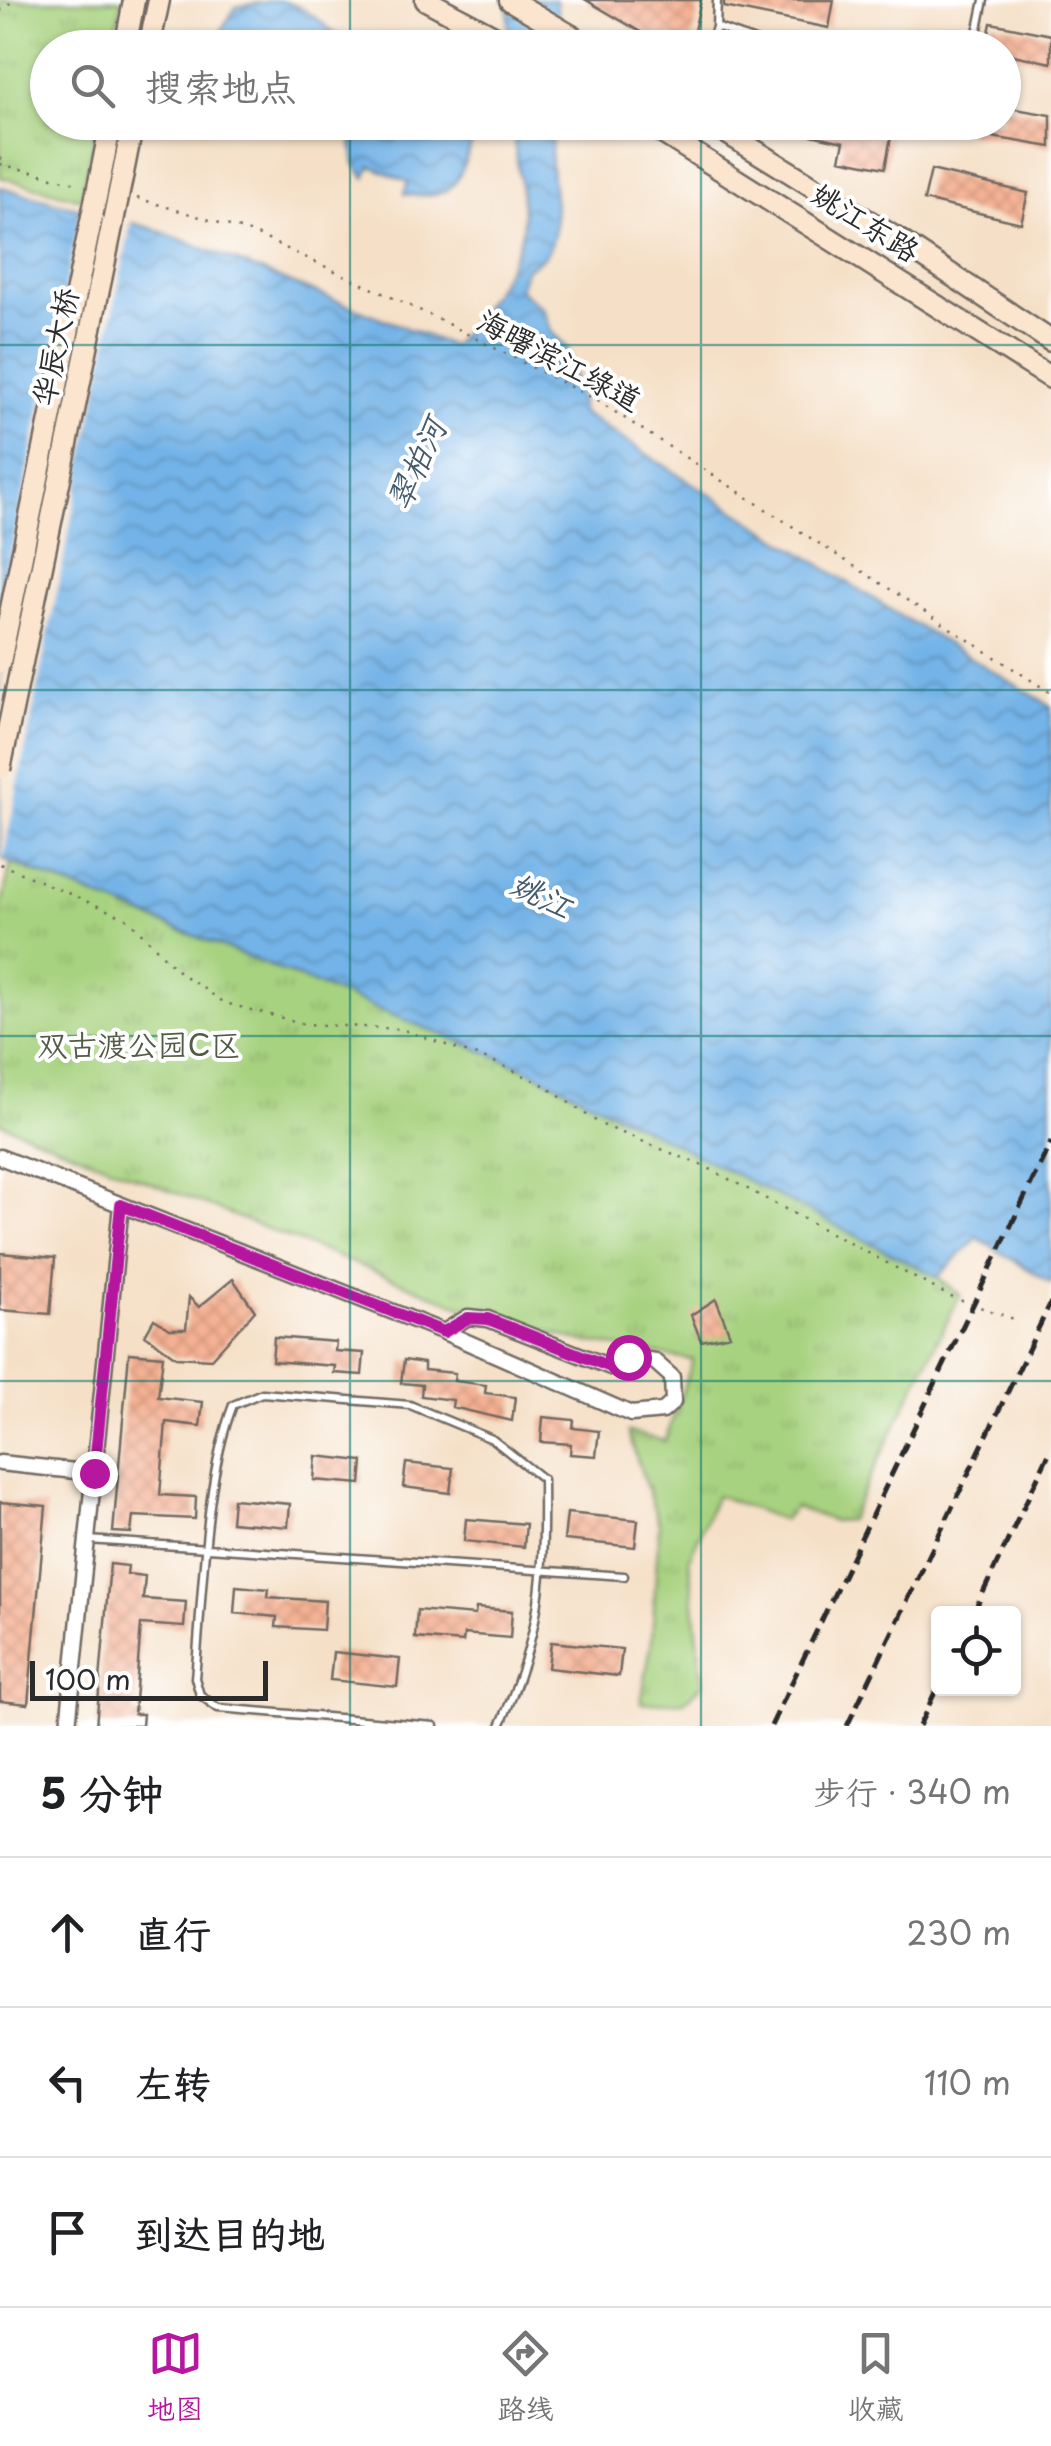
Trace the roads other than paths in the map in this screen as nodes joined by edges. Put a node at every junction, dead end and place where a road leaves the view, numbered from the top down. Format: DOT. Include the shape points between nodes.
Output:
graph roads {
  1 [pos="134,0"];
  2 [pos="159,0"];
  3 [pos="426,0"];
  4 [pos="510,0"];
  5 [pos="716,0"];
  6 [pos="984,0"];
  7 [pos="716,27"];
  8 [pos="128,30"];
  9 [pos="153,30"];
  10 [pos="482,30"];
  11 [pos="565,30"];
  12 [pos="715,30"];
  13 [pos="724,30"];
  14 [pos="978,30"];
  15 [pos="112,140"];
  16 [pos="126,140"];
  17 [pos="674,140"];
  18 [pos="738,140"];
  19 [pos="113,170"];
  20 [pos="1051,341"];
  21 [pos="1051,378"];
  22 [pos="0,662"];
  23 [pos="0,769"];
  24 [pos="0,1157"];
  25 [pos="121,1205"];
  26 [pos="444,1332"];
  27 [pos="0,1463"];
  28 [pos="94,1473"];
  29 [pos="87,1540"];
  30 [pos="207,1548"];
  31 [pos="545,1570"];
  32 [pos="624,1576"];
  33 [pos="68,1726"];
  34 [pos="434,1726"];
  35 [pos="500,1726"];
  1 -- 8 [label="main road"];
  2 -- 9 [label="main road"];
  3 -- 10 [label="main road"];
  4 -- 11 [label="main road"];
  5 -- 7 [label="lane"];
  6 -- 14 [label="lane"];
  7 -- 12 [label="lane"];
  7 -- 13 [label="lane"];
  15 -- 19 [label="main road"];
  16 -- 19 [label="main road"];
  17 -- 21 [label="main road, 姚江东路"];
  18 -- 20 [label="main road, 姚江东路"];
  19 -- 22 [label="main road, 华辰大桥, bridge"];
  19 -- 23 [label="main road, 华辰大桥, bridge"];
  24 -- 25 [label="street"];
  25 -- 26 [label="street"];
  25 -- 28 [label="street"];
  26 -- 26 [label="street" via="631,1414 663,1411 672,1402 672,1377 654,1361 628,1357 613,1368 488,1319 468,1318"];
  27 -- 28 [label="street"];
  28 -- 29 [label="street"];
  29 -- 30 [label="lane"];
  29 -- 33 [label="street"];
  30 -- 31 [label="lane"];
  30 -- 31 [label="lane" via="224,1428 233,1405 262,1394 410,1405 492,1439 543,1478"];
  30 -- 34 [label="lane" via="195,1678 200,1695 218,1708"];
  31 -- 32 [label="lane"];
  31 -- 35 [label="lane" via="538,1624"];
}
